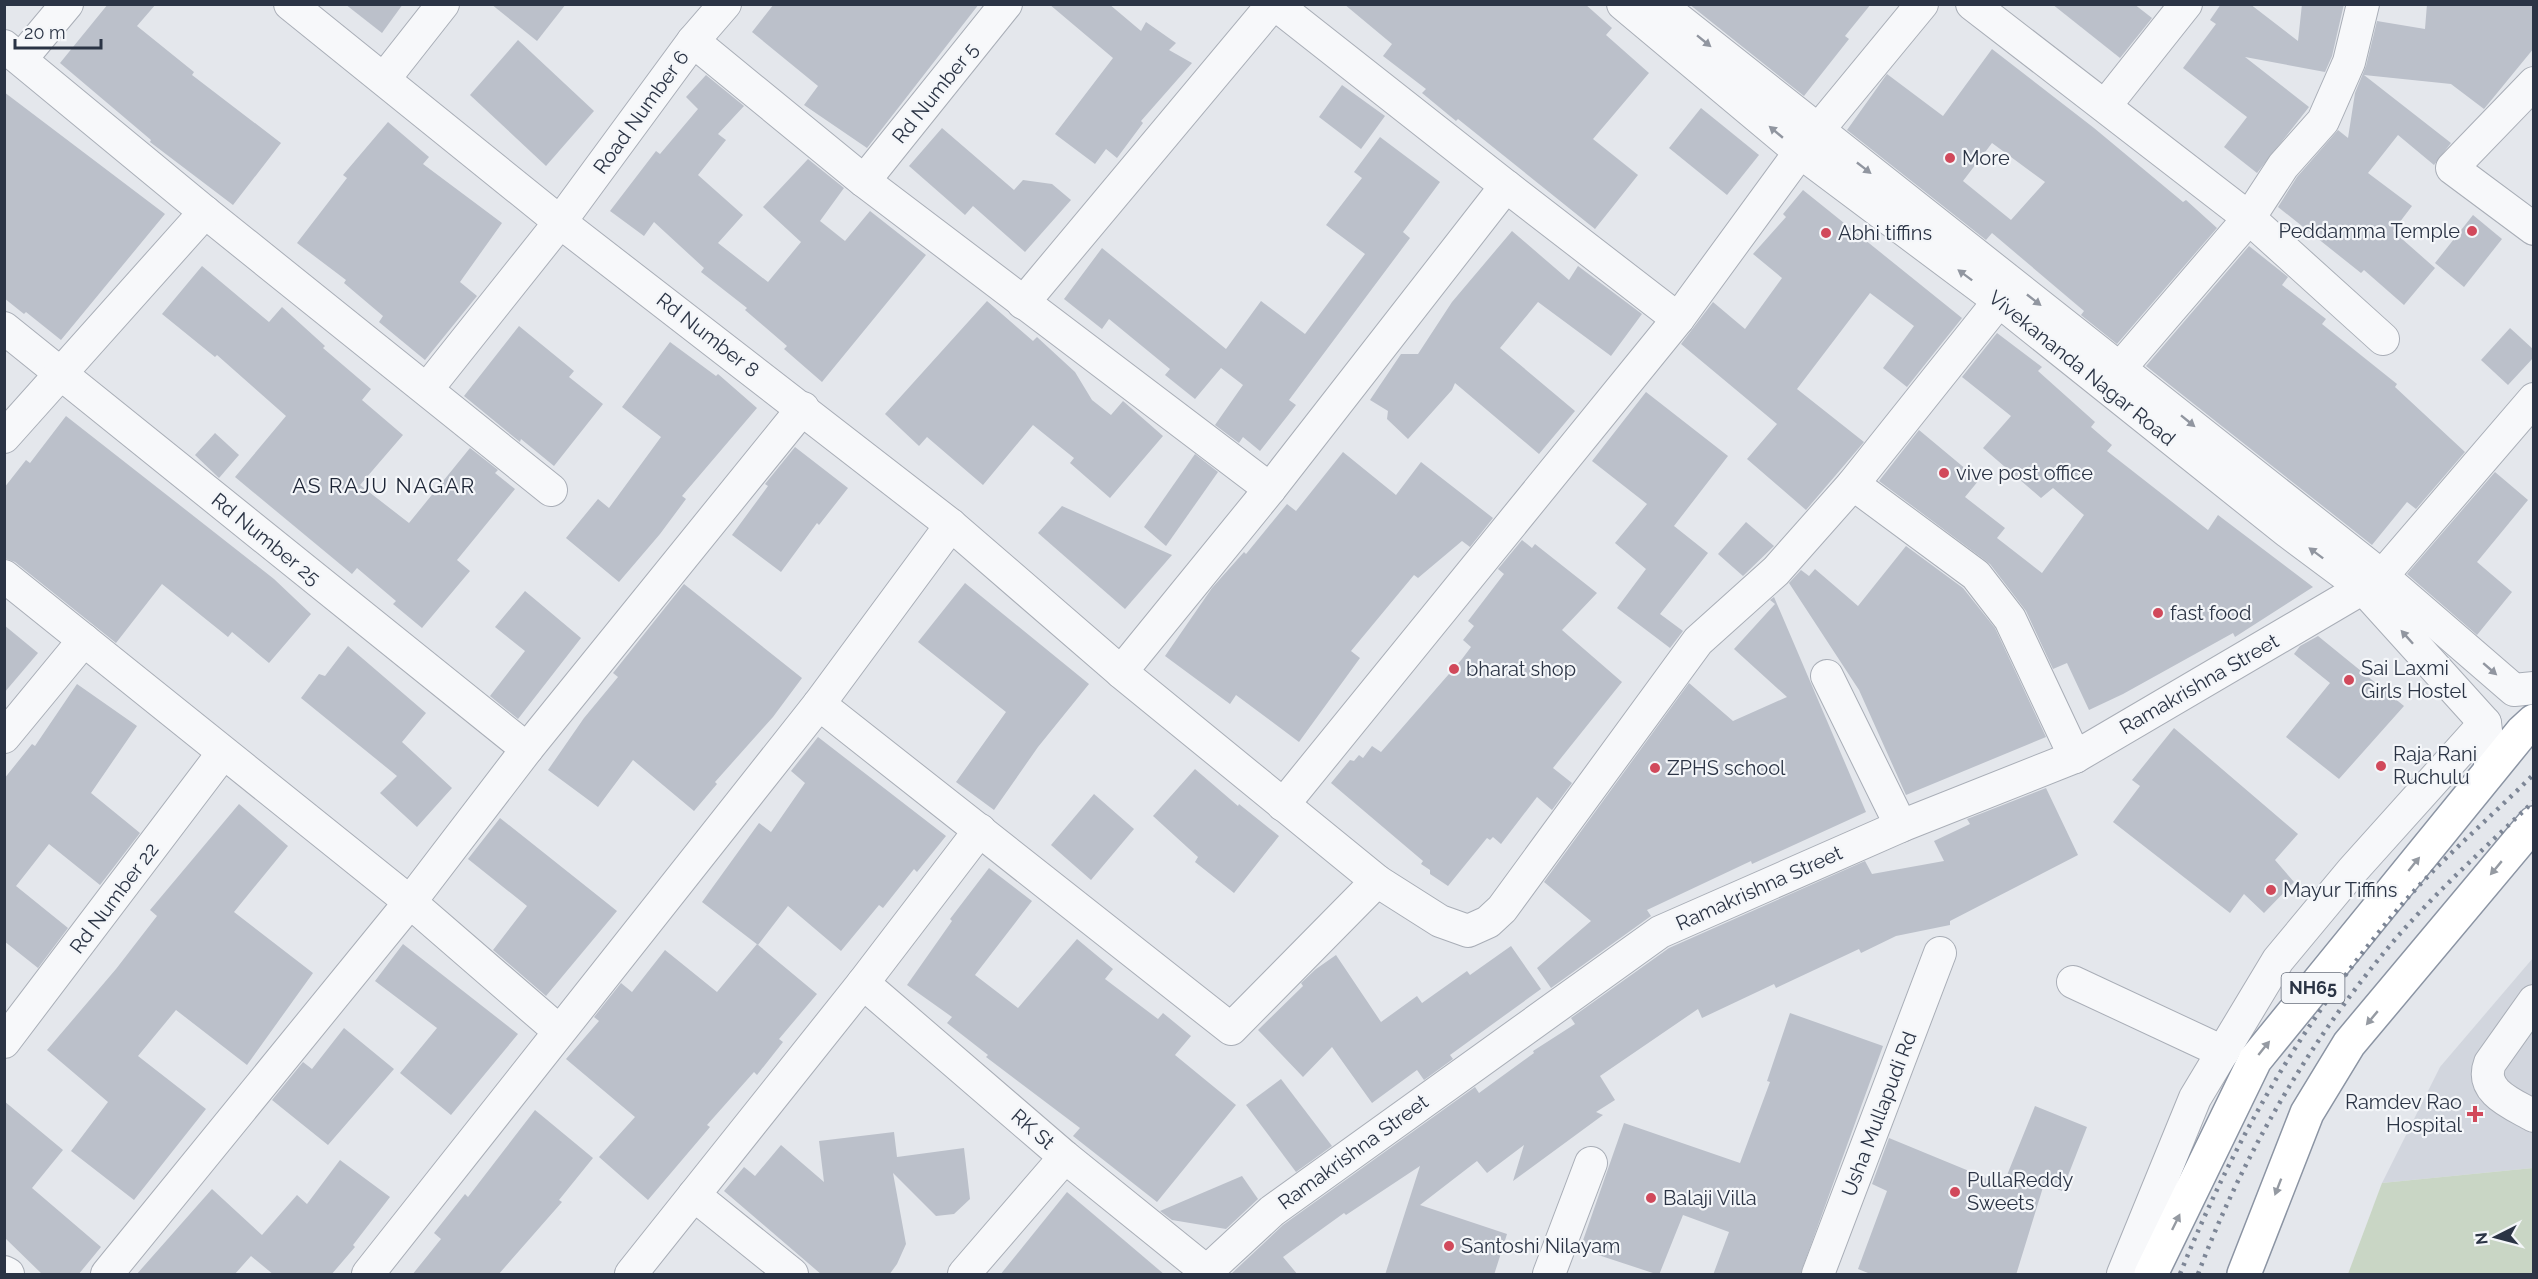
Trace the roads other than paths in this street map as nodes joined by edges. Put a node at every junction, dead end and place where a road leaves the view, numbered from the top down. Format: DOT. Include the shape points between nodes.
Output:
graph roads {
  1 [pos="67,4"];
  2 [pos="290,4"];
  3 [pos="442,4"];
  4 [pos="725,4"];
  5 [pos="1006,4"];
  6 [pos="1274,4"];
  7 [pos="1623,4"];
  8 [pos="1659,4"];
  9 [pos="1922,4"];
  10 [pos="1972,4"];
  11 [pos="2186,4"];
  12 [pos="2363,4"];
  13 [pos="693,42"];
  14 [pos="13,52"];
  15 [pos="384,79"];
  16 [pos="2534,83"];
  17 [pos="2105,106"];
  18 [pos="1809,142"];
  19 [pos="864,181"];
  20 [pos="1506,186"];
  21 [pos="205,212"];
  22 [pos="2249,218"];
  23 [pos="560,222"];
  24 [pos="2534,229"];
  25 [pos="2000,301"];
  26 [pos="1023,303"];
  27 [pos="1678,319"];
  28 [pos="4,328"];
  29 [pos="2383,339"];
  30 [pos="2121,367"];
  31 [pos="59,372"];
  32 [pos="427,389"];
  33 [pos="2534,399"];
  34 [pos="803,408"];
  35 [pos="4,437"];
  36 [pos="1853,484"];
  37 [pos="1270,489"];
  38 [pos="551,490"];
  39 [pos="951,525"];
  40 [pos="4,576"];
  41 [pos="2372,582"];
  42 [pos="84,640"];
  43 [pos="1121,672"];
  44 [pos="1827,676"];
  45 [pos="2534,688"];
  46 [pos="819,704"];
  47 [pos="2534,722"];
  48 [pos="2485,723"];
  49 [pos="4,737"];
  50 [pos="527,749"];
  51 [pos="224,753"];
  52 [pos="2075,757"];
  53 [pos="2491,770"];
  54 [pos="1283,805"];
  55 [pos="2534,823"];
  56 [pos="1901,826"];
  57 [pos="980,830"];
  58 [pos="1377,880"];
  59 [pos="410,902"];
  60 [pos="1940,953"];
  61 [pos="2268,977"];
  62 [pos="2073,982"];
  63 [pos="863,983"];
  64 [pos="2534,1001"];
  65 [pos="2301,1003"];
  66 [pos="559,1032"];
  67 [pos="4,1042"];
  68 [pos="2223,1052"];
  69 [pos="2534,1116"];
  70 [pos="1065,1157"];
  71 [pos="1591,1163"];
  72 [pos="694,1195"];
  73 [pos="4,1272"];
  74 [pos="1205,1273"];
  75 [pos="8,1275"];
  76 [pos="107,1275"];
  77 [pos="368,1275"];
  78 [pos="631,1275"];
  79 [pos="792,1275"];
  80 [pos="964,1275"];
  81 [pos="1549,1275"];
  82 [pos="1818,1275"];
  83 [pos="2123,1275"];
  84 [pos="2151,1275"];
  85 [pos="2244,1275"];
  1 -- 14 [label="street"];
  2 -- 15 [label="street, Rd Number 8"];
  3 -- 15 [label="street"];
  4 -- 13 [label="street, Road Number 6"];
  5 -- 19 [label="street, Rd Number 5"];
  6 -- 20 [label="street"];
  6 -- 26 [label="street"];
  18 -- 7 [label="street, Vivekananda Nagar Road, one-way"];
  8 -- 18 [label="street, Vivekananda Nagar Road, one-way"];
  9 -- 18 [label="street"];
  10 -- 17 [label="street"];
  11 -- 17 [label="street"];
  12 -- 22 [label="street" via="2349,62 2323,121 2283,166"];
  13 -- 19 [label="street"];
  13 -- 23 [label="street, Road Number 6"];
  14 -- 21 [label="street"];
  15 -- 23 [label="street, Rd Number 8"];
  16 -- 24 [label="street" via="2452,168"];
  17 -- 22 [label="street"];
  25 -- 18 [label="street, Vivekananda Nagar Road, one-way"];
  18 -- 27 [label="street"];
  18 -- 30 [label="street, Vivekananda Nagar Road, one-way"];
  19 -- 26 [label="street"];
  20 -- 27 [label="street"];
  20 -- 37 [label="street"];
  21 -- 31 [label="street"];
  21 -- 32 [label="street"];
  22 -- 29 [label="street"];
  22 -- 30 [label="street"];
  23 -- 32 [label="street, Road Number 6"];
  23 -- 34 [label="street, Rd Number 8"];
  25 -- 36 [label="street, Rd Number 8"];
  41 -- 25 [label="street, Vivekananda Nagar Road, one-way" via="2288,532"];
  26 -- 37 [label="street"];
  27 -- 54 [label="street"];
  28 -- 31 [label="street, Rd Number 25"];
  30 -- 41 [label="street, Vivekananda Nagar Road, one-way"];
  31 -- 35 [label="street"];
  31 -- 50 [label="street, Rd Number 25"];
  32 -- 38 [label="street"];
  33 -- 41 [label="street, Ramakrishna Street"];
  34 -- 39 [label="street, Rd Number 8"];
  34 -- 50 [label="street"];
  36 -- 52 [label="street" via="1976,575 2010,619"];
  36 -- 58 [label="street, Rd Number 8" via="1776,571 1698,642 1502,909 1488,922 1468,931 1440,921"];
  37 -- 43 [label="street"];
  39 -- 43 [label="street, Rd Number 8"];
  39 -- 46 [label="street"];
  40 -- 42 [label="street"];
  41 -- 45 [label="street, Vivekananda Nagar Road, one-way" via="2514,690"];
  48 -- 41 [label="street, Vivekananda Nagar Road, one-way"];
  41 -- 52 [label="street, Ramakrishna Street"];
  42 -- 49 [label="street"];
  42 -- 51 [label="street"];
  43 -- 54 [label="street, Rd Number 8"];
  44 -- 56 [label="street"];
  46 -- 57 [label="street"];
  46 -- 66 [label="street"];
  47 -- 53 [label="highway, NH65"];
  48 -- 53 [label="street"];
  48 -- 61 [label="street" via="2352,871"];
  50 -- 59 [label="street"];
  51 -- 59 [label="street"];
  51 -- 67 [label="street, Rd Number 22"];
  52 -- 56 [label="street, Ramakrishna Street"];
  65 -- 53 [label="highway, NH65, one-way"];
  54 -- 58 [label="street, Rd Number 8"];
  55 -- 85 [label="highway, one-way" via="2349,1044 2307,1113"];
  56 -- 74 [label="street, Ramakrishna Street" via="1660,932 1272,1211"];
  57 -- 58 [label="street" via="1231,1029"];
  57 -- 63 [label="street"];
  59 -- 66 [label="street"];
  59 -- 76 [label="street"];
  60 -- 82 [label="street, Usha Mullapudi Rd"];
  61 -- 65 [label="street"];
  61 -- 68 [label="street"];
  62 -- 68 [label="street"];
  63 -- 70 [label="street, RK St"];
  63 -- 72 [label="street"];
  64 -- 69 [label="street" via="2487,1072 2498,1096"];
  84 -- 65 [label="highway, NH65, one-way" via="2255,1060"];
  66 -- 77 [label="street"];
  68 -- 83 [label="street" via="2195,1098"];
  70 -- 74 [label="street, RK St"];
  70 -- 80 [label="street"];
  71 -- 81 [label="street"];
  72 -- 78 [label="street"];
  72 -- 79 [label="street"];
  73 -- 75 [label="street"];
}
